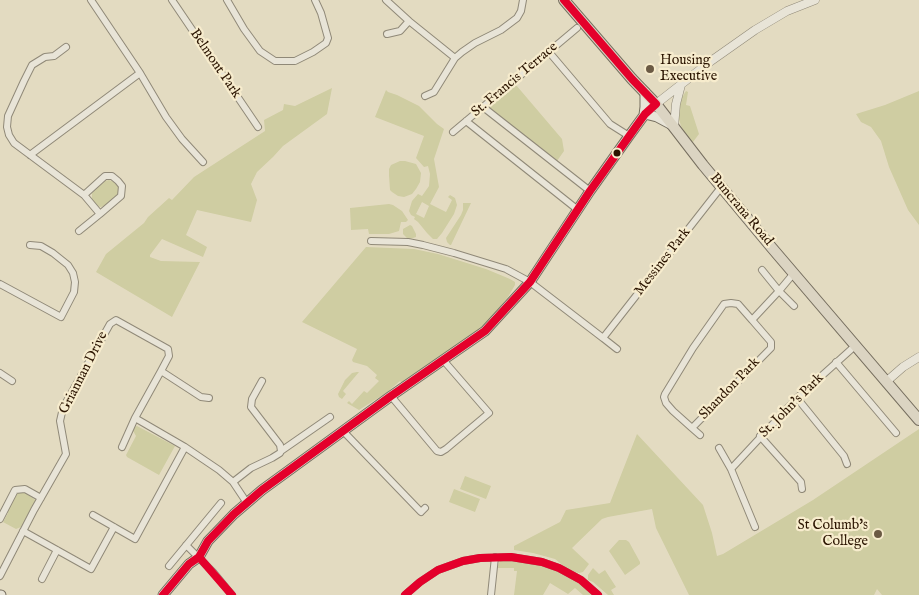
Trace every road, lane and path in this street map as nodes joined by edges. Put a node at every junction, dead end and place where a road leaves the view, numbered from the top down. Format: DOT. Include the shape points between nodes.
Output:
graph roads {
  1 [pos="91,0"];
  2 [pos="172,0"];
  3 [pos="227,0"];
  4 [pos="315,0"];
  5 [pos="386,0"];
  6 [pos="523,0"];
  7 [pos="564,0"];
  8 [pos="815,0"];
  9 [pos="804,2"];
  10 [pos="409,21"];
  11 [pos="577,28"];
  12 [pos="387,34"];
  13 [pos="66,47"];
  14 [pos="549,52"];
  15 [pos="456,58"];
  16 [pos="140,73"];
  17 [pos="681,85"];
  18 [pos="645,92"];
  19 [pos="425,96"];
  20 [pos="656,104"];
  21 [pos="483,107"];
  22 [pos="645,115"];
  23 [pos="466,121"];
  24 [pos="673,126"];
  25 [pos="258,127"];
  26 [pos="453,132"];
  27 [pos="629,136"];
  28 [pos="30,155"];
  29 [pos="203,162"];
  30 [pos="722,186"];
  31 [pos="590,191"];
  32 [pos="84,195"];
  33 [pos="578,210"];
  34 [pos="100,214"];
  35 [pos="79,231"];
  36 [pos="371,241"];
  37 [pos="30,245"];
  38 [pos="762,270"];
  39 [pos="794,273"];
  40 [pos="530,282"];
  41 [pos="0,284"];
  42 [pos="779,291"];
  43 [pos="794,306"];
  44 [pos="752,320"];
  45 [pos="603,338"];
  46 [pos="856,346"];
  47 [pos="617,349"];
  48 [pos="919,357"];
  49 [pos="444,361"];
  50 [pos="836,362"];
  51 [pos="162,371"];
  52 [pos="0,373"];
  53 [pos="12,381"];
  54 [pos="887,381"];
  55 [pos="262,382"];
  56 [pos="391,396"];
  57 [pos="209,398"];
  58 [pos="797,398"];
  59 [pos="330,417"];
  60 [pos="135,418"];
  61 [pos="919,420"];
  62 [pos="692,428"];
  63 [pos="343,431"];
  64 [pos="896,433"];
  65 [pos="700,435"];
  66 [pos="760,436"];
  67 [pos="122,447"];
  68 [pos="185,447"];
  69 [pos="718,448"];
  70 [pos="280,451"];
  71 [pos="847,464"];
  72 [pos="731,469"];
  73 [pos="233,482"];
  74 [pos="802,489"];
  75 [pos="41,498"];
  76 [pos="221,503"];
  77 [pos="246,503"];
  78 [pos="425,508"];
  79 [pos="93,515"];
  80 [pos="0,518"];
  81 [pos="114,527"];
  82 [pos="755,527"];
  83 [pos="23,531"];
  84 [pos="186,545"];
  85 [pos="57,550"];
  86 [pos="199,557"];
  87 [pos="495,557"];
  88 [pos="169,566"];
  89 [pos="0,576"];
  90 [pos="42,579"];
  91 [pos="163,595"];
  92 [pos="232,595"];
  93 [pos="405,595"];
  94 [pos="491,595"];
  95 [pos="598,595"];
  1 -- 16 [label="street"];
  2 -- 25 [label="street, Belmont Park"];
  3 -- 4 [label="street" via="260,51 275,62 295,61 326,43 328,38"];
  5 -- 10 [label="street"];
  6 -- 15 [label="street" via="521,11 512,23 475,42"];
  7 -- 18 [label="highway, Buncrana Road"];
  8 -- 9 [label="street"];
  9 -- 17 [label="street" via="755,30"];
  10 -- 12 [label="street" via="400,31"];
  10 -- 15 [label="street"];
  11 -- 14 [label="street, St. Francis Terrace"];
  13 -- 28 [label="street" via="32,65 8,116 9,135"];
  14 -- 21 [label="street, St. Francis Terrace"];
  14 -- 27 [label="street" via="610,124"];
  15 -- 19 [label="street" via="434,92"];
  16 -- 28 [label="street"];
  16 -- 29 [label="street" via="159,108"];
  17 -- 20 [label="street"];
  17 -- 24 [label="street"];
  18 -- 20 [label="highway, Buncrana Road"];
  18 -- 22 [label="main road"];
  20 -- 22 [label="main road"];
  20 -- 24 [label="highway, Buncrana Road"];
  21 -- 23 [label="street, St. Francis Terrace"];
  21 -- 31 [label="street"];
  22 -- 24 [label="main road" via="657,117"];
  22 -- 27 [label="main road"];
  23 -- 26 [label="street, St. Francis Terrace"];
  23 -- 33 [label="street"];
  24 -- 30 [label="highway, Buncrana Road"];
  27 -- 31 [label="main road"];
  28 -- 32 [label="street"];
  30 -- 39 [label="highway, Buncrana Road"];
  30 -- 45 [label="street, Messines Park"];
  31 -- 33 [label="main road"];
  32 -- 34 [label="street"];
  32 -- 34 [label="street" via="105,176 112,176 118,181 122,186 121,196"];
  33 -- 40 [label="main road"];
  34 -- 35 [label="street"];
  36 -- 40 [label="street" via="408,242 431,247 491,264"];
  37 -- 41 [label="street" via="41,246 53,253 73,273 74,292 61,318"];
  38 -- 42 [label="street"];
  39 -- 42 [label="street"];
  39 -- 46 [label="highway, Buncrana Road"];
  40 -- 45 [label="street"];
  40 -- 49 [label="main road" via="485,331"];
  42 -- 43 [label="street"];
  42 -- 44 [label="street"];
  44 -- 62 [label="street, Shandon Park" via="772,342 770,348"];
  44 -- 62 [label="street, Shandon Park" via="738,304 724,304 692,348 665,394 666,403"];
  45 -- 47 [label="street"];
  46 -- 50 [label="street, St. John's Park"];
  46 -- 54 [label="highway, Buncrana Road"];
  48 -- 54 [label="street"];
  49 -- 56 [label="main road"];
  49 -- 56 [label="street" via="489,413 446,449 437,451"];
  50 -- 58 [label="street, St. John's Park"];
  50 -- 64 [label="street"];
  51 -- 57 [label="street" via="201,397"];
  51 -- 60 [label="street, Griannan Drive"];
  51 -- 75 [label="street, Griannan Drive" via="169,356 168,349 116,320 110,324 63,408 60,421 66,454"];
  52 -- 53 [label="street"];
  54 -- 61 [label="highway, Buncrana Road"];
  55 -- 70 [label="street" via="252,398 251,407 280,445"];
  56 -- 63 [label="main road"];
  58 -- 66 [label="street, St. John's Park"];
  58 -- 71 [label="street"];
  59 -- 70 [label="street"];
  60 -- 67 [label="street, Griannan Drive"];
  60 -- 68 [label="street"];
  62 -- 65 [label="street"];
  63 -- 77 [label="main road"];
  63 -- 78 [label="street" via="421,512"];
  66 -- 72 [label="street, St. John's Park"];
  66 -- 74 [label="street" via="801,482"];
  68 -- 73 [label="street"];
  68 -- 81 [label="street" via="135,539"];
  69 -- 72 [label="street"];
  70 -- 73 [label="street"];
  72 -- 82 [label="street"];
  73 -- 77 [label="street"];
  75 -- 80 [label="street" via="24,489 15,490"];
  75 -- 83 [label="street, Griannan Drive"];
  76 -- 84 [label="street"];
  77 -- 86 [label="main road" via="208,541"];
  79 -- 81 [label="street"];
  81 -- 85 [label="street" via="90,569"];
  83 -- 85 [label="street"];
  83 -- 89 [label="street, Griannan Drive"];
  84 -- 86 [label="street"];
  84 -- 88 [label="street"];
  85 -- 90 [label="street"];
  86 -- 91 [label="main road"];
  86 -- 92 [label="street"];
  87 -- 93 [label="street" via="463,561 438,570"];
  87 -- 94 [label="street"];
  87 -- 95 [label="street" via="542,562 581,580"];
}
